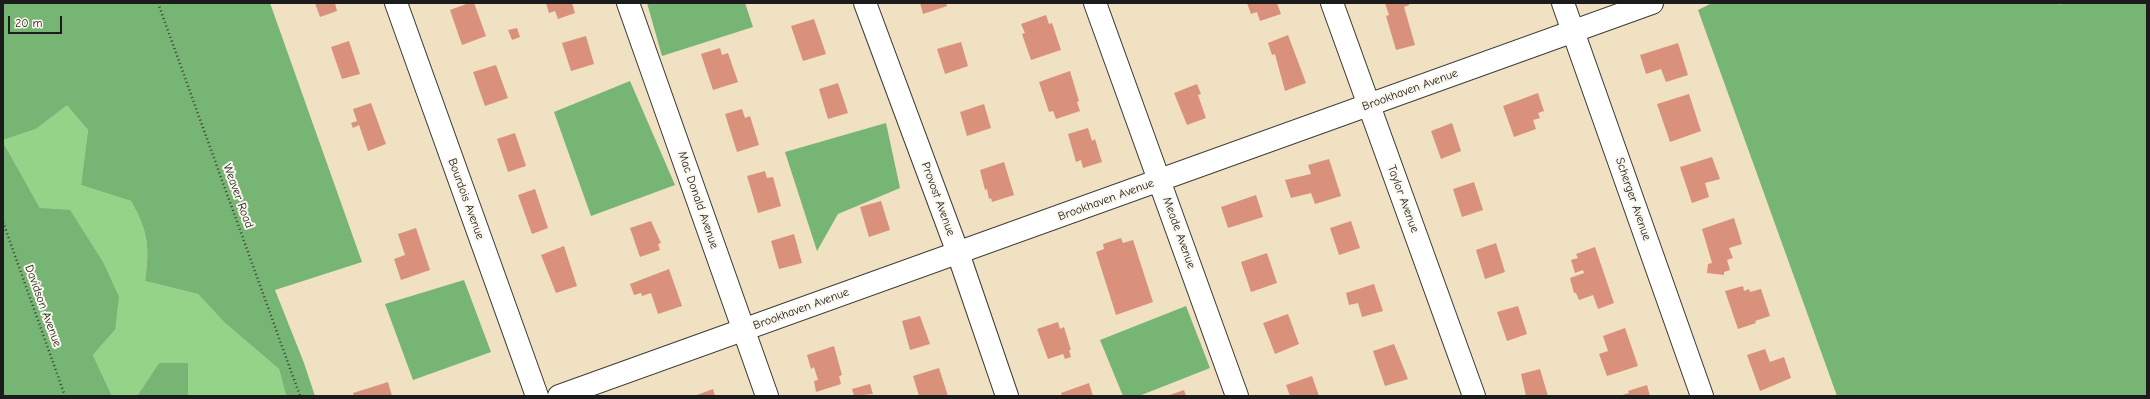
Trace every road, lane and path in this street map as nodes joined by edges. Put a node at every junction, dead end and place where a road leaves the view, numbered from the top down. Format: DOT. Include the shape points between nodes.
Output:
graph roads {
  1 [pos="158,3"];
  2 [pos="396,3"];
  3 [pos="628,3"];
  4 [pos="865,3"];
  5 [pos="1095,3"];
  6 [pos="1332,3"];
  7 [pos="1564,3"];
  8 [pos="1652,3"];
  9 [pos="1573,31"];
  10 [pos="1369,105"];
  11 [pos="1160,180"];
  12 [pos="3,222"];
  13 [pos="958,253"];
  14 [pos="744,330"];
  15 [pos="65,396"];
  16 [pos="300,396"];
  17 [pos="537,396"];
  18 [pos="559,396"];
  19 [pos="768,396"];
  20 [pos="1007,396"];
  21 [pos="1237,396"];
  22 [pos="1474,396"];
  23 [pos="1702,396"];
  1 -- 16 [label="path, Weaver Road"];
  2 -- 17 [label="street, Bourdois Avenue"];
  3 -- 14 [label="street, Mac Donald Avenue"];
  4 -- 13 [label="street, Provost Avenue"];
  5 -- 11 [label="street, Meade Avenue"];
  6 -- 10 [label="street, Taylor Avenue"];
  7 -- 9 [label="street, Scherger Avenue"];
  8 -- 9 [label="street, Brookhaven Avenue"];
  9 -- 10 [label="street, Brookhaven Avenue"];
  9 -- 23 [label="street, Scherger Avenue"];
  10 -- 11 [label="street, Brookhaven Avenue"];
  10 -- 22 [label="street, Taylor Avenue"];
  11 -- 13 [label="street, Brookhaven Avenue"];
  11 -- 21 [label="street, Meade Avenue"];
  12 -- 15 [label="path, Davidson Avenue"];
  13 -- 14 [label="street, Brookhaven Avenue"];
  13 -- 20 [label="street, Provost Avenue"];
  14 -- 18 [label="street, Brookhaven Avenue"];
  14 -- 19 [label="street, Mac Donald Avenue"];
}
